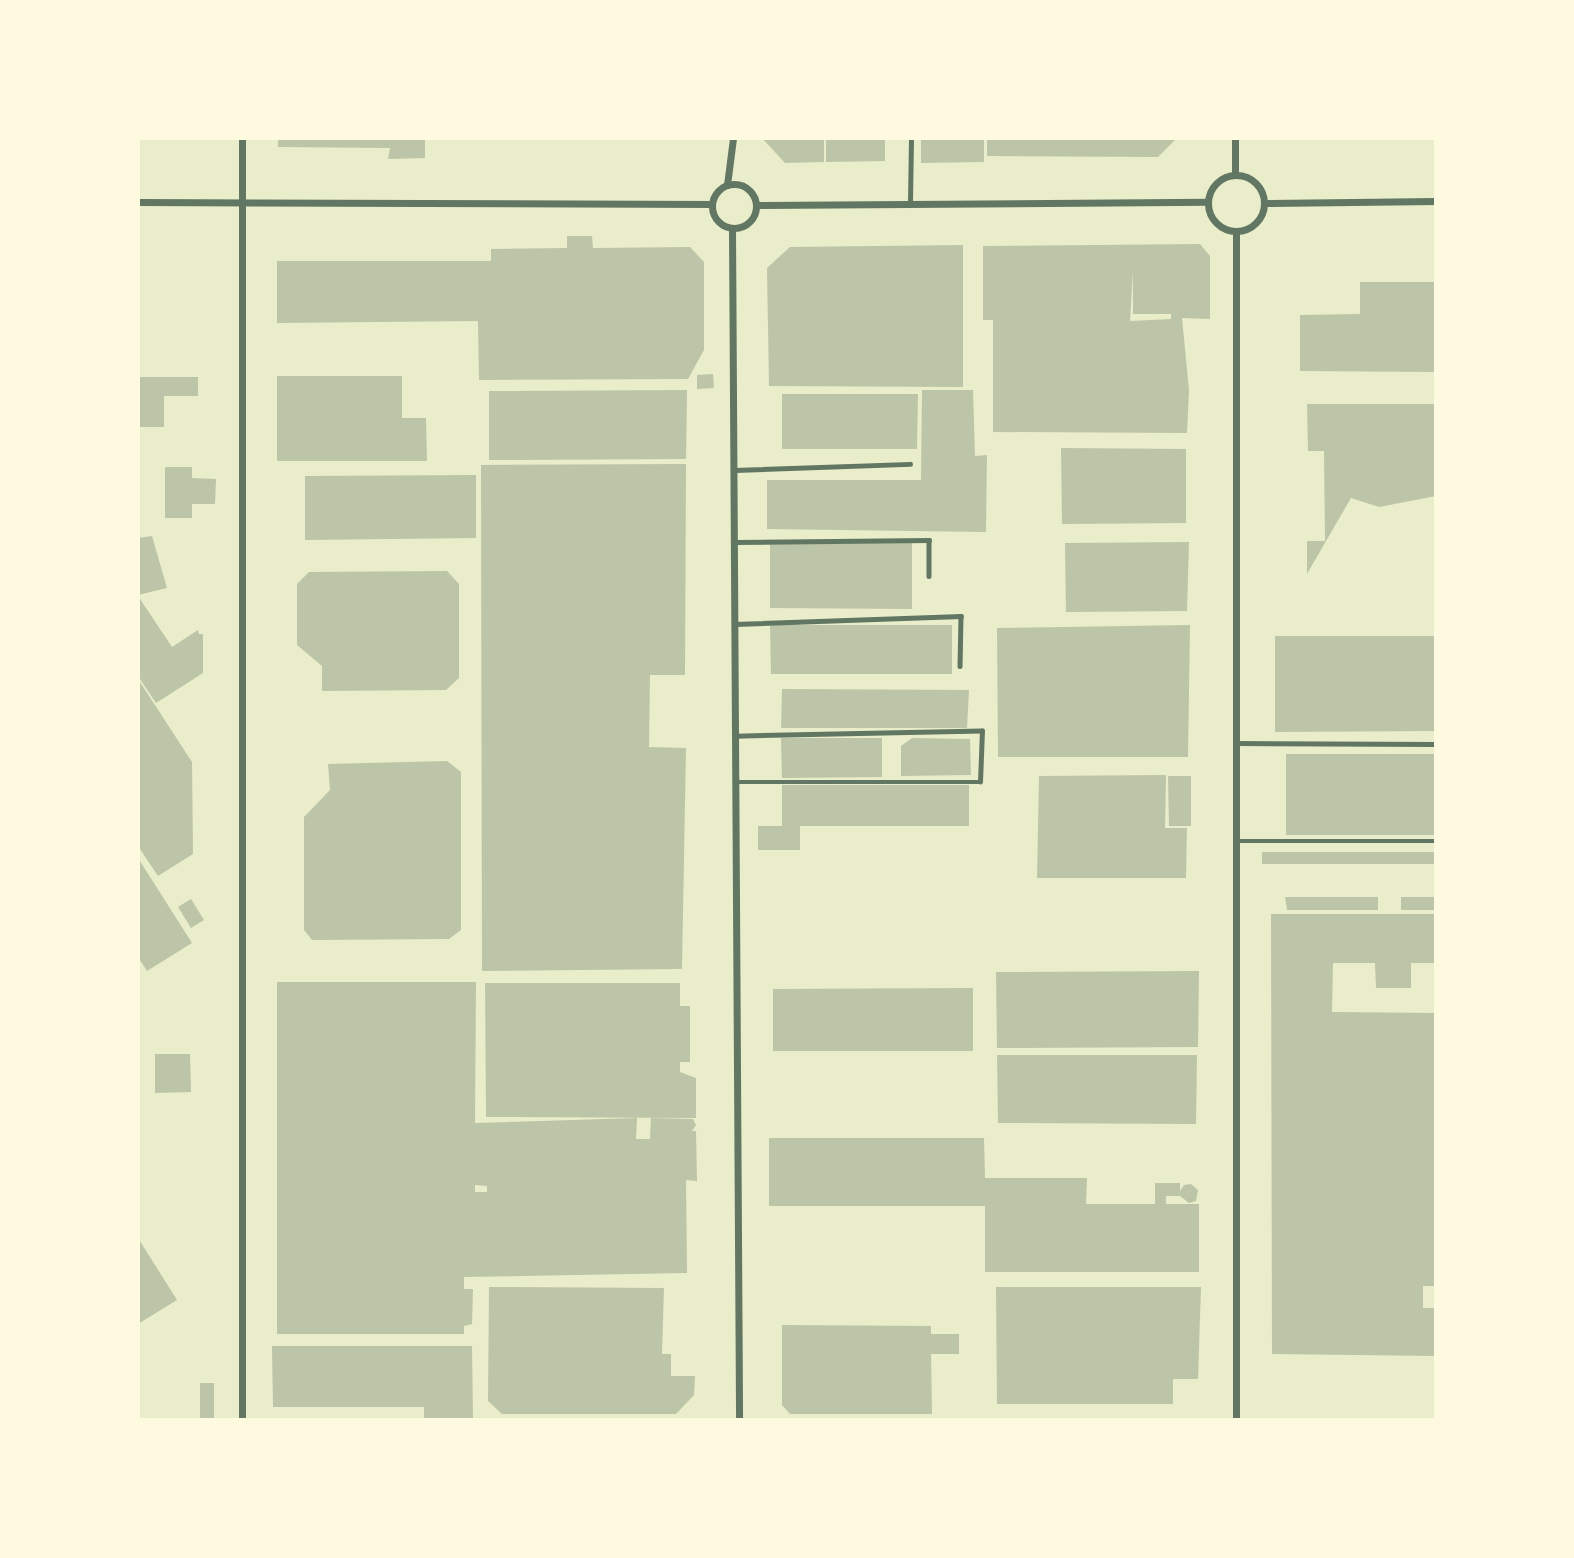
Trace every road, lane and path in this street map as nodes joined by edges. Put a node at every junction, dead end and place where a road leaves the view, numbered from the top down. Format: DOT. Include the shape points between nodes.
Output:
graph roads {
  1 [pos="242,138"];
  2 [pos="733,138"];
  3 [pos="911,138"];
  4 [pos="1235,138"];
  5 [pos="1235,175"];
  6 [pos="727,185"];
  7 [pos="1436,201"];
  8 [pos="138,202"];
  9 [pos="910,202"];
  10 [pos="1208,202"];
  11 [pos="1264,203"];
  12 [pos="242,204"];
  13 [pos="712,204"];
  14 [pos="755,205"];
  15 [pos="732,228"];
  16 [pos="1236,231"];
  17 [pos="910,464"];
  18 [pos="734,470"];
  19 [pos="735,542"];
  20 [pos="929,576"];
  21 [pos="735,624"];
  22 [pos="960,666"];
  23 [pos="736,736"];
  24 [pos="1237,743"];
  25 [pos="1436,744"];
  26 [pos="735,782"];
  27 [pos="1237,841"];
  28 [pos="1436,841"];
  29 [pos="242,1420"];
  30 [pos="739,1420"];
  31 [pos="1236,1420"];
  1 -- 12 [label="street"];
  2 -- 6 [label="street"];
  3 -- 9 [label="lane"];
  4 -- 5 [label="street"];
  5 -- 10 [label="street" via="1216,183"];
  5 -- 11 [label="street" via="1252,180 1261,189"];
  6 -- 13 [label="street" via="716,192"];
  6 -- 14 [label="street" via="746,188"];
  7 -- 11 [label="street"];
  8 -- 12 [label="street"];
  9 -- 10 [label="street"];
  9 -- 14 [label="street"];
  10 -- 16 [label="street" via="1217,223"];
  11 -- 16 [label="street" via="1257,222"];
  12 -- 13 [label="street"];
  12 -- 29 [label="street"];
  13 -- 15 [label="street" via="715,217"];
  14 -- 15 [label="street" via="749,222"];
  15 -- 18 [label="street"];
  16 -- 24 [label="street"];
  17 -- 18 [label="lane"];
  18 -- 19 [label="street"];
  19 -- 20 [label="lane" via="929,540"];
  19 -- 21 [label="street"];
  21 -- 22 [label="lane" via="961,616"];
  21 -- 23 [label="street"];
  23 -- 26 [label="street"];
  23 -- 26 [label="lane" via="982,732 980,782"];
  24 -- 25 [label="lane"];
  24 -- 27 [label="street"];
  26 -- 30 [label="street"];
  27 -- 28 [label="lane"];
  27 -- 31 [label="street"];
}
